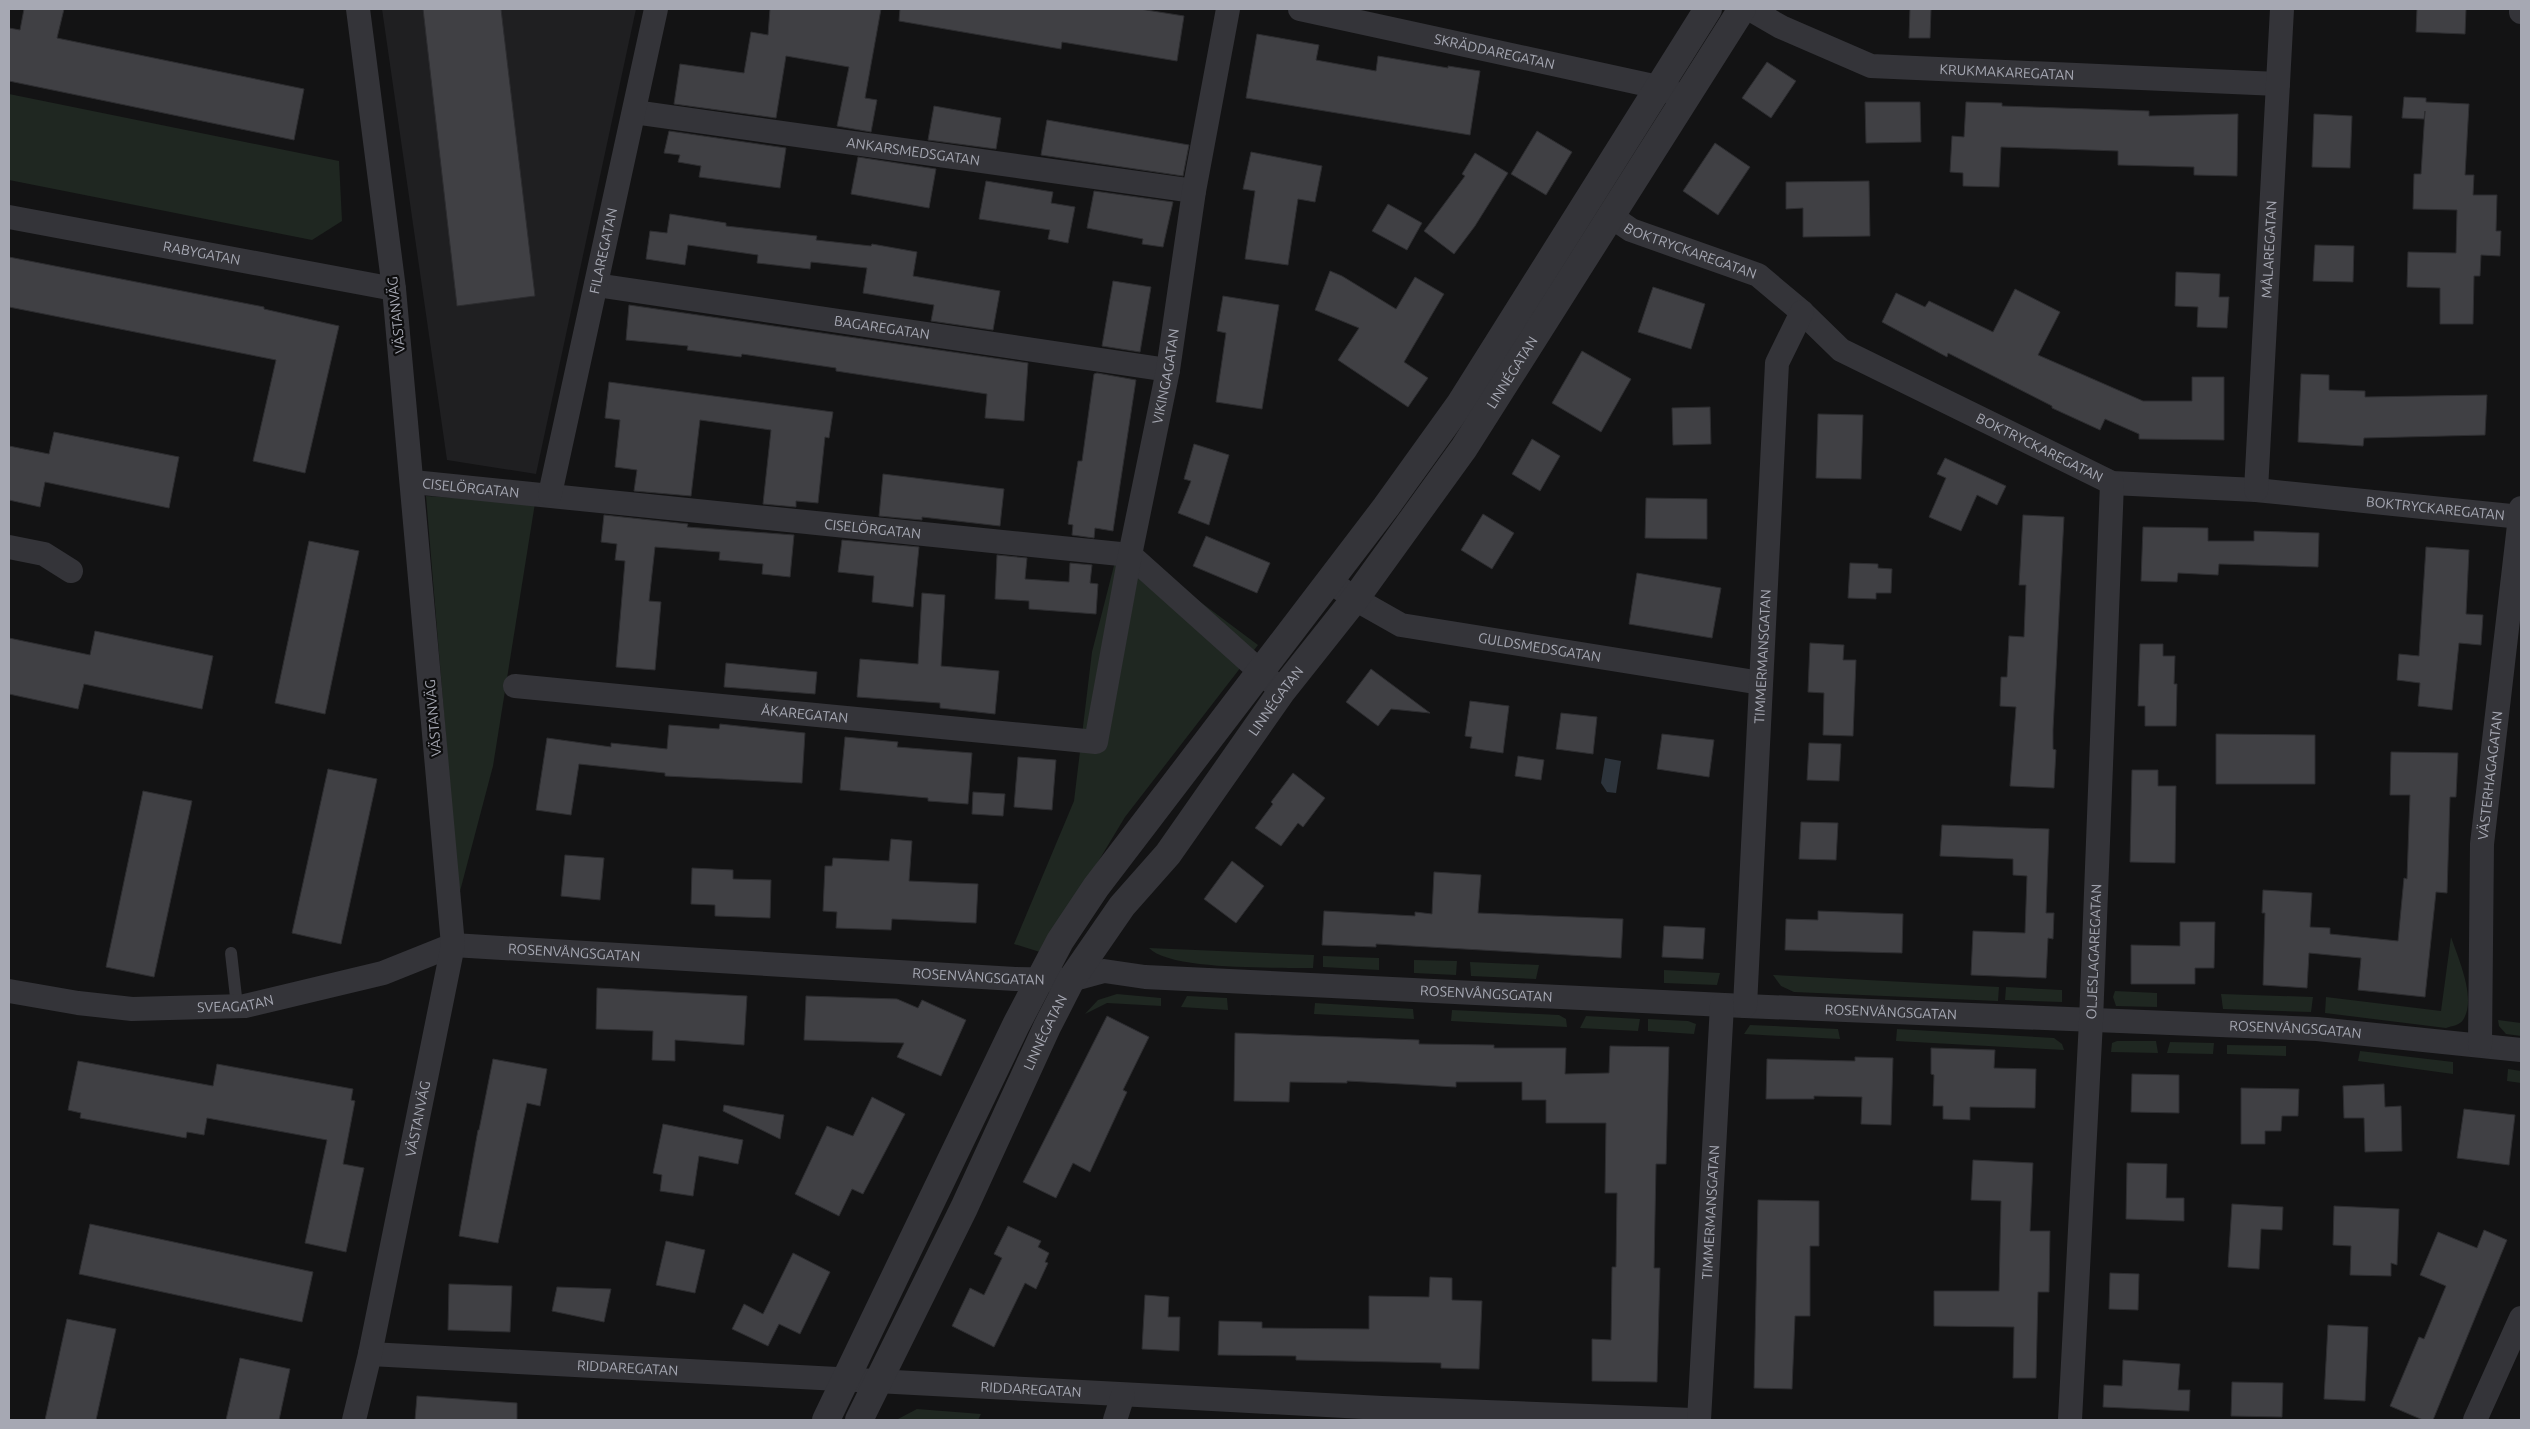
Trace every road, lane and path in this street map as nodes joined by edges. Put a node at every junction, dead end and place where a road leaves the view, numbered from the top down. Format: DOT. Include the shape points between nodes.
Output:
graph roads {
  1 [pos="358,9"];
  2 [pos="656,9"];
  3 [pos="1228,9"];
  4 [pos="1300,9"];
  5 [pos="1708,9"];
  6 [pos="1742,9"];
  7 [pos="1750,9"];
  8 [pos="2282,9"];
  9 [pos="2278,84"];
  10 [pos="1658,87"];
  11 [pos="1686,98"];
  12 [pos="634,112"];
  13 [pos="1194,191"];
  14 [pos="9,217"];
  15 [pos="1612,217"];
  16 [pos="596,285"];
  17 [pos="394,289"];
  18 [pos="1802,312"];
  19 [pos="1168,370"];
  20 [pos="413,482"];
  21 [pos="2112,483"];
  22 [pos="2256,490"];
  23 [pos="550,494"];
  24 [pos="2521,508"];
  25 [pos="2521,517"];
  26 [pos="9,547"];
  27 [pos="1130,555"];
  28 [pos="71,572"];
  29 [pos="1330,581"];
  30 [pos="1355,599"];
  31 [pos="1260,672"];
  32 [pos="1761,683"];
  33 [pos="515,686"];
  34 [pos="1282,691"];
  35 [pos="1096,742"];
  36 [pos="453,945"];
  37 [pos="230,952"];
  38 [pos="1039,979"];
  39 [pos="1071,980"];
  40 [pos="9,991"];
  41 [pos="237,1006"];
  42 [pos="1734,1006"];
  43 [pos="2091,1021"];
  44 [pos="2480,1045"];
  45 [pos="2521,1050"];
  46 [pos="2521,1318"];
  47 [pos="370,1354"];
  48 [pos="847,1380"];
  49 [pos="879,1380"];
  50 [pos="1123,1395"];
  51 [pos="1380,1414"];
  52 [pos="1647,1419"];
  53 [pos="354,1420"];
  54 [pos="826,1420"];
  55 [pos="859,1420"];
  56 [pos="1115,1420"];
  57 [pos="1693,1420"];
  58 [pos="1699,1420"];
  59 [pos="2070,1420"];
  60 [pos="2475,1420"];
  1 -- 17 [label="street, VÄSTANVÄG"];
  2 -- 12 [label="street, FILAREGATAN"];
  3 -- 13 [label="street, VIKINGAGATAN"];
  4 -- 10 [label="street, SKRÄDDAREGATAN"];
  5 -- 10 [label="street, LINNÉGATAN"];
  6 -- 11 [label="street, LINNÉGATAN"];
  7 -- 9 [label="street, KRUKMAKAREGATAN" via="1781,27 1871,66"];
  8 -- 9 [label="street, MÅLAREGATAN"];
  9 -- 22 [label="street, MÅLAREGATAN"];
  10 -- 11 [label="street, SKRÄDDAREGATAN"];
  10 -- 29 [label="street, LINNÉGATAN" via="1460,404"];
  11 -- 15 [label="street, LINNÉGATAN"];
  12 -- 13 [label="street, ANKARSMEDSGATAN"];
  12 -- 16 [label="street, FILAREGATAN"];
  13 -- 19 [label="street, VIKINGAGATAN"];
  14 -- 17 [label="street, RABYGATAN"];
  15 -- 18 [label="street, BOKTRYCKAREGATAN" via="1631,230 1758,275"];
  15 -- 30 [label="street, LINNÉGATAN" via="1480,424"];
  16 -- 19 [label="street, BAGAREGATAN"];
  16 -- 23 [label="street, FILAREGATAN"];
  17 -- 20 [label="street, VÄSTANVÄG"];
  18 -- 21 [label="street, BOKTRYCKAREGATAN" via="1841,350"];
  18 -- 32 [label="street, TIMMERMANSGATAN" via="1777,363"];
  19 -- 27 [label="street, VIKINGAGATAN"];
  20 -- 23 [label="street, CISELÖRGATAN"];
  20 -- 36 [label="street, VÄSTANVÄG"];
  21 -- 22 [label="street, BOKTRYCKAREGATAN"];
  21 -- 43 [label="street, OLJESLAGAREGATAN"];
  22 -- 25 [label="street, BOKTRYCKAREGATAN"];
  23 -- 27 [label="street, CISELÖRGATAN"];
  24 -- 25 [label="street, VÄSTERHAGAGATAN"];
  25 -- 44 [label="street, VÄSTERHAGAGATAN" via="2482,844"];
  26 -- 28 [label="street" via="44,554"];
  27 -- 31 [label="street"];
  27 -- 35 [label="street, VIKINGAGATAN"];
  29 -- 30 [label="street, GULDSMEDSGATAN"];
  29 -- 31 [label="street, LINNÉGATAN"];
  30 -- 32 [label="street, GULDSMEDSGATAN" via="1401,625"];
  30 -- 34 [label="street, LINNÉGATAN"];
  31 -- 34 [label="street"];
  31 -- 38 [label="street, LINNÉGATAN" via="1096,887"];
  32 -- 42 [label="street, TIMMERMANSGATAN"];
  33 -- 35 [label="street, ÅKAREGATAN"];
  34 -- 39 [label="street, LINNÉGATAN" via="1168,854 1122,906"];
  36 -- 38 [label="street, ROSENVÅNGSGATAN"];
  36 -- 41 [label="street, SVEAGATAN" via="383,973"];
  36 -- 47 [label="street, VÄSTANVÄG"];
  37 -- 41 [label="lane"];
  38 -- 39 [label="street, ROSENVÅNGSGATAN"];
  38 -- 48 [label="street, LINNÉGATAN"];
  39 -- 42 [label="street, ROSENVÅNGSGATAN" via="1104,971 1145,977"];
  39 -- 49 [label="street, LINNÉGATAN"];
  40 -- 41 [label="street, SVEAGATAN" via="132,1009"];
  42 -- 43 [label="street, ROSENVÅNGSGATAN"];
  42 -- 58 [label="street, TIMMERMANSGATAN"];
  43 -- 44 [label="street, ROSENVÅNGSGATAN" via="2317,1029"];
  43 -- 59 [label="street, OLJESLAGAREGATAN"];
  44 -- 45 [label="street, ROSENVÅNGSGATAN"];
  46 -- 60 [label="street"];
  47 -- 48 [label="street, RIDDAREGATAN"];
  47 -- 53 [label="street, VÄSTANVÄG"];
  48 -- 49 [label="street, RIDDAREGATAN"];
  48 -- 54 [label="street, LINNÉGATAN"];
  49 -- 50 [label="street, RIDDAREGATAN"];
  49 -- 55 [label="street, LINNÉGATAN"];
  50 -- 51 [label="street, RIDDAREGATAN"];
  50 -- 56 [label="street"];
  51 -- 52 [label="street, RIDDAREGATAN"];
  52 -- 57 [label="street, RIDDAREGATAN"];
}
